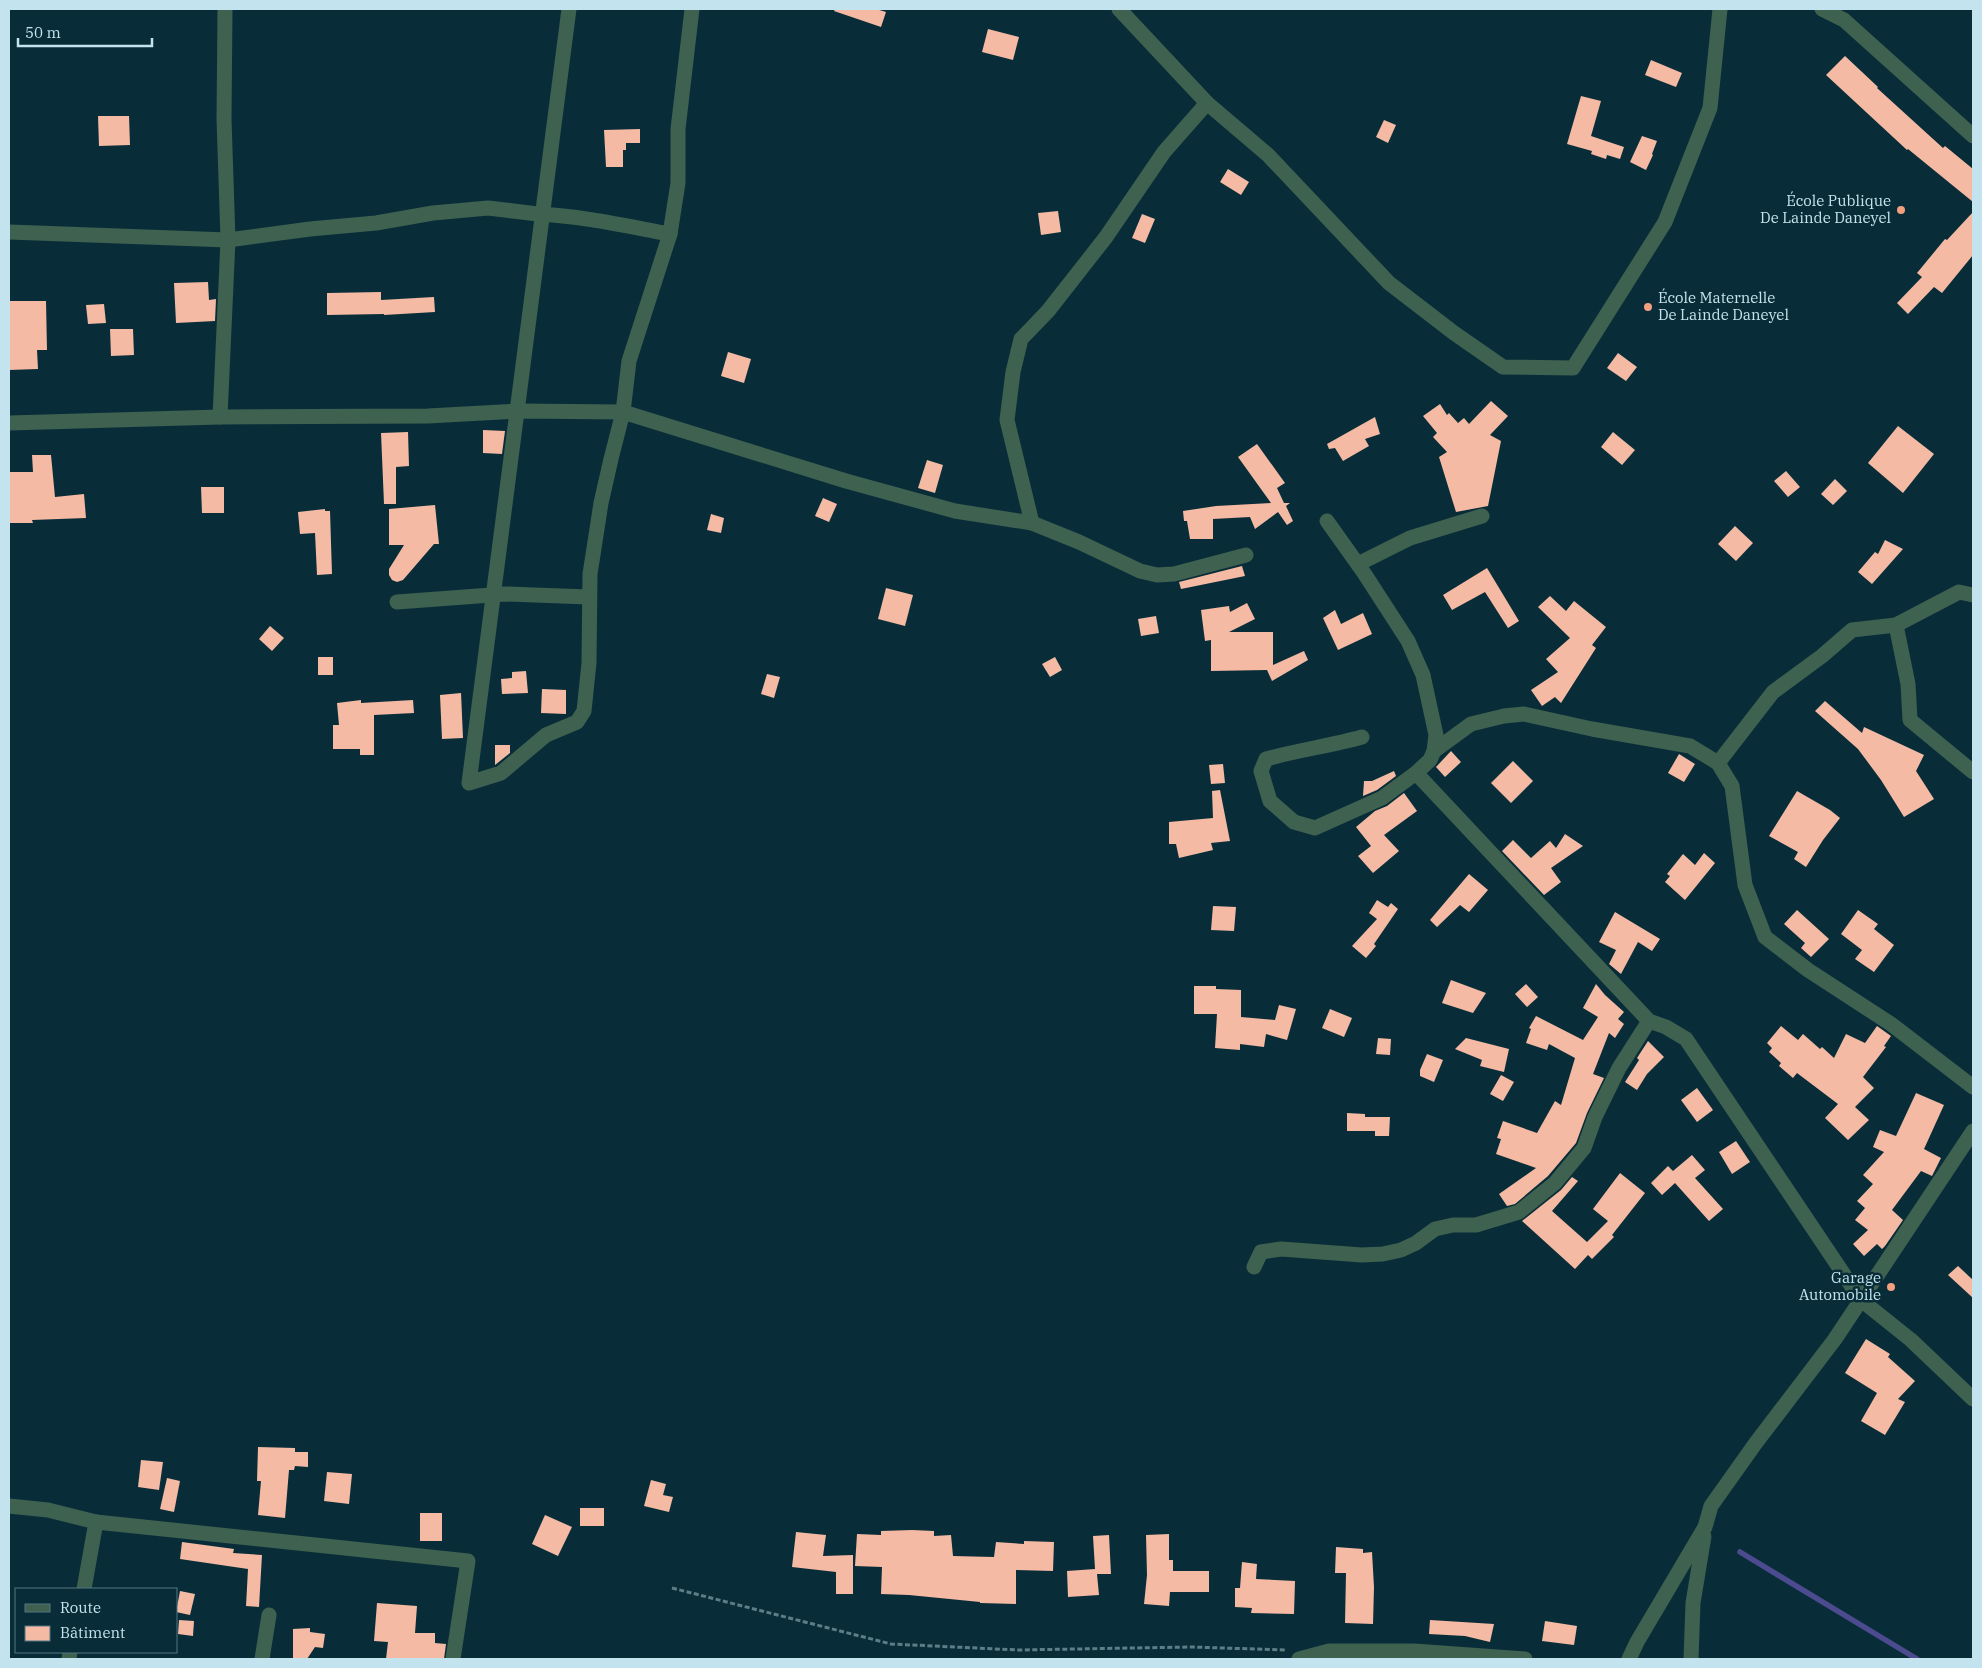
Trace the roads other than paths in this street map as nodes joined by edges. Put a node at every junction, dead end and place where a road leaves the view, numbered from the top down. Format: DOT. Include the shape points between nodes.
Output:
graph roads {
  1 [pos="225,9"];
  2 [pos="569,9"];
  3 [pos="692,9"];
  4 [pos="1119,9"];
  5 [pos="1720,9"];
  6 [pos="1822,9"];
  7 [pos="1847,14"];
  8 [pos="1207,103"];
  9 [pos="1973,136"];
  10 [pos="543,214"];
  11 [pos="9,232"];
  12 [pos="670,234"];
  13 [pos="228,240"];
  14 [pos="518,411"];
  15 [pos="623,412"];
  16 [pos="220,417"];
  17 [pos="9,423"];
  18 [pos="1482,516"];
  19 [pos="1327,521"];
  20 [pos="1032,523"];
  21 [pos="1246,555"];
  22 [pos="1358,564"];
  23 [pos="494,595"];
  24 [pos="1973,595"];
  25 [pos="588,597"];
  26 [pos="397,602"];
  27 [pos="1896,625"];
  28 [pos="1362,736"];
  29 [pos="1434,751"];
  30 [pos="1718,763"];
  31 [pos="1973,772"];
  32 [pos="1416,773"];
  33 [pos="1649,1021"];
  34 [pos="1973,1087"];
  35 [pos="1973,1131"];
  36 [pos="1254,1266"];
  37 [pos="1861,1300"];
  38 [pos="1973,1399"];
  39 [pos="9,1506"];
  40 [pos="96,1522"];
  41 [pos="1705,1527"];
  42 [pos="84,1588"];
  43 [pos="270,1615"];
  44 [pos="1294,1654"];
  45 [pos="262,1659"];
  46 [pos="453,1659"];
  47 [pos="1526,1659"];
  48 [pos="1629,1659"];
  49 [pos="1691,1659"];
  1 -- 13 [label="street"];
  2 -- 10 [label="street"];
  3 -- 12 [label="street" via="678,128 678,183"];
  4 -- 8 [label="street"];
  5 -- 8 [label="street" via="1710,108 1665,222 1573,368 1504,367 1454,334 1389,283 1268,155"];
  6 -- 7 [label="street"];
  7 -- 9 [label="street"];
  8 -- 20 [label="street" via="1164,152 1106,237 1048,311 1021,339 1007,420"];
  10 -- 12 [label="street"];
  10 -- 13 [label="street" via="488,208"];
  10 -- 14 [label="street"];
  11 -- 13 [label="street"];
  12 -- 15 [label="street" via="629,361"];
  13 -- 16 [label="street"];
  14 -- 15 [label="street"];
  14 -- 16 [label="street" via="428,416"];
  14 -- 23 [label="street"];
  15 -- 20 [label="street" via="855,484 955,511"];
  15 -- 25 [label="street" via="610,459"];
  16 -- 17 [label="street"];
  18 -- 22 [label="street" via="1410,538"];
  19 -- 22 [label="street"];
  20 -- 21 [label="street" via="1140,571 1157,575 1174,574"];
  22 -- 29 [label="street" via="1408,641 1422,675 1436,735"];
  23 -- 25 [label="street"];
  23 -- 25 [label="street" via="470,783 501,772 546,735 576,722 584,711 589,663"];
  23 -- 26 [label="street"];
  24 -- 27 [label="street" via="1959,592"];
  27 -- 30 [label="street" via="1852,630 1773,692"];
  27 -- 31 [label="street" via="1908,684 1910,720"];
  28 -- 32 [label="street" via="1332,746 1266,759 1261,771 1270,801 1294,822 1315,828 1382,798"];
  29 -- 30 [label="street" via="1471,724 1524,714 1690,746"];
  29 -- 32 [label="street" via="1430,760"];
  30 -- 34 [label="street" via="1732,786 1745,885 1765,937 1808,970 1891,1024"];
  32 -- 33 [label="street"];
  33 -- 36 [label="street" via="1615,1076 1595,1116 1584,1148 1555,1183 1519,1212 1476,1225 1435,1229 1402,1250 1383,1254 1281,1249 1261,1252"];
  33 -- 37 [label="street" via="1686,1039"];
  35 -- 37 [label="street"];
  37 -- 38 [label="street" via="1911,1340"];
  37 -- 41 [label="street" via="1836,1339 1711,1506"];
  39 -- 40 [label="street" via="48,1510"];
  40 -- 42 [label="street"];
  40 -- 46 [label="street" via="468,1561"];
  41 -- 48 [label="street"];
  41 -- 49 [label="street" via="1693,1602"];
  43 -- 45 [label="street"];
  44 -- 47 [label="street" via="1414,1651"];
}
